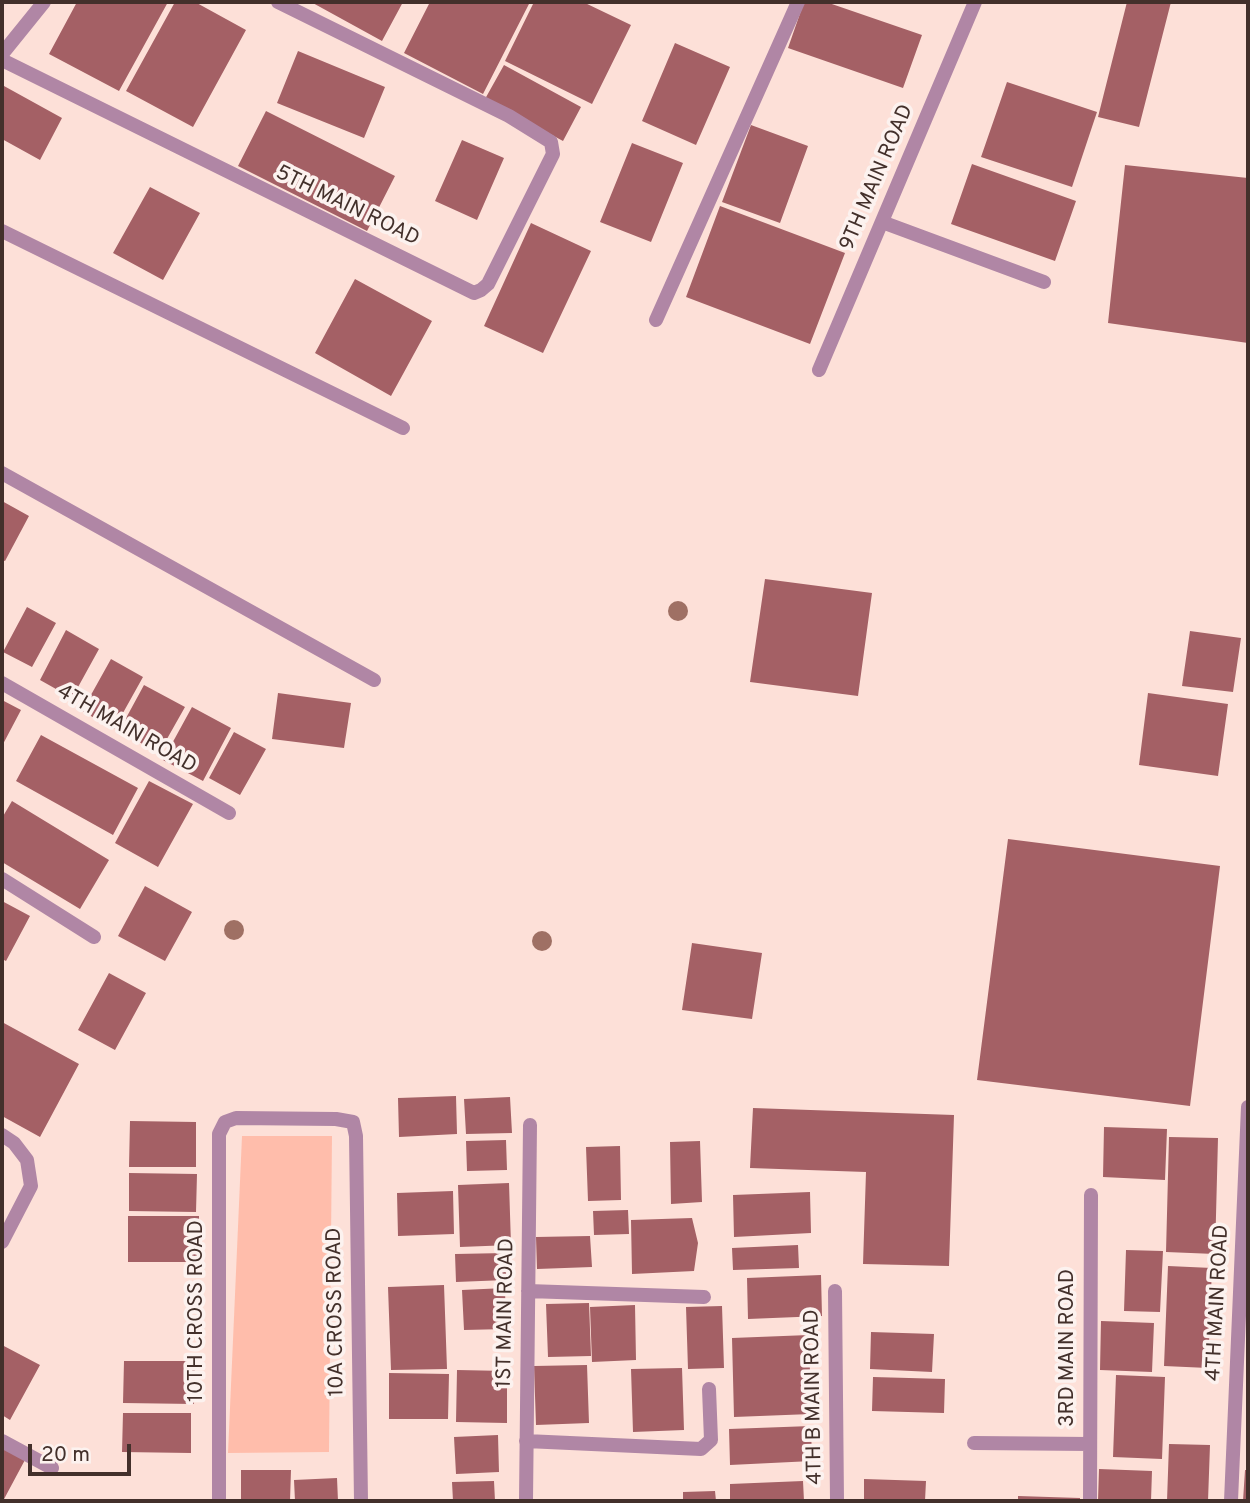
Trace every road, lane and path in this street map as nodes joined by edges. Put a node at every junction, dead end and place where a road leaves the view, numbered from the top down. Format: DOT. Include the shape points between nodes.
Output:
graph roads {
  1 [pos="44,2"];
  2 [pos="278,2"];
  3 [pos="798,2"];
  4 [pos="975,2"];
  5 [pos="2,54"];
  6 [pos="2,60"];
  7 [pos="882,222"];
  8 [pos="2,231"];
  9 [pos="1044,282"];
  10 [pos="656,320"];
  11 [pos="819,370"];
  12 [pos="403,428"];
  13 [pos="2,473"];
  14 [pos="374,680"];
  15 [pos="2,683"];
  16 [pos="229,813"];
  17 [pos="2,879"];
  18 [pos="93,937"];
  19 [pos="1248,1107"];
  20 [pos="353,1122"];
  21 [pos="530,1125"];
  22 [pos="2,1135"];
  23 [pos="1091,1195"];
  24 [pos="2,1242"];
  25 [pos="528,1292"];
  26 [pos="835,1292"];
  27 [pos="704,1297"];
  28 [pos="709,1389"];
  29 [pos="2,1441"];
  30 [pos="526,1441"];
  31 [pos="974,1443"];
  32 [pos="1090,1444"];
  33 [pos="52,1468"];
  34 [pos="219,1501"];
  35 [pos="361,1501"];
  36 [pos="526,1501"];
  37 [pos="837,1501"];
  38 [pos="1090,1501"];
  39 [pos="1231,1501"];
  1 -- 5 [label="street"];
  2 -- 6 [label="street, 5TH MAIN ROAD" via="509,116 551,142 552,154 481,290 474,293"];
  3 -- 10 [label="street"];
  4 -- 7 [label="street, 9TH MAIN ROAD"];
  7 -- 9 [label="street"];
  7 -- 11 [label="street, 9TH MAIN ROAD"];
  8 -- 12 [label="street"];
  13 -- 14 [label="street"];
  15 -- 16 [label="street, 4TH MAIN ROAD"];
  17 -- 18 [label="street"];
  19 -- 39 [label="street, 4TH MAIN ROAD"];
  20 -- 34 [label="street, 10TH CROSS ROAD" via="236,1118 225,1122 219,1134"];
  20 -- 35 [label="street, 10A CROSS ROAD"];
  21 -- 25 [label="street, 1ST MAIN ROAD"];
  22 -- 24 [label="street" via="27,1160 31,1186"];
  23 -- 32 [label="street, 3RD MAIN ROAD"];
  25 -- 27 [label="street"];
  25 -- 30 [label="street, 1ST MAIN ROAD"];
  26 -- 37 [label="street, 4TH B MAIN ROAD"];
  28 -- 30 [label="street" via="711,1440 701,1449"];
  29 -- 33 [label="street"];
  30 -- 36 [label="street, 1ST MAIN ROAD"];
  31 -- 32 [label="street"];
  32 -- 38 [label="street, 3RD MAIN ROAD"];
}
